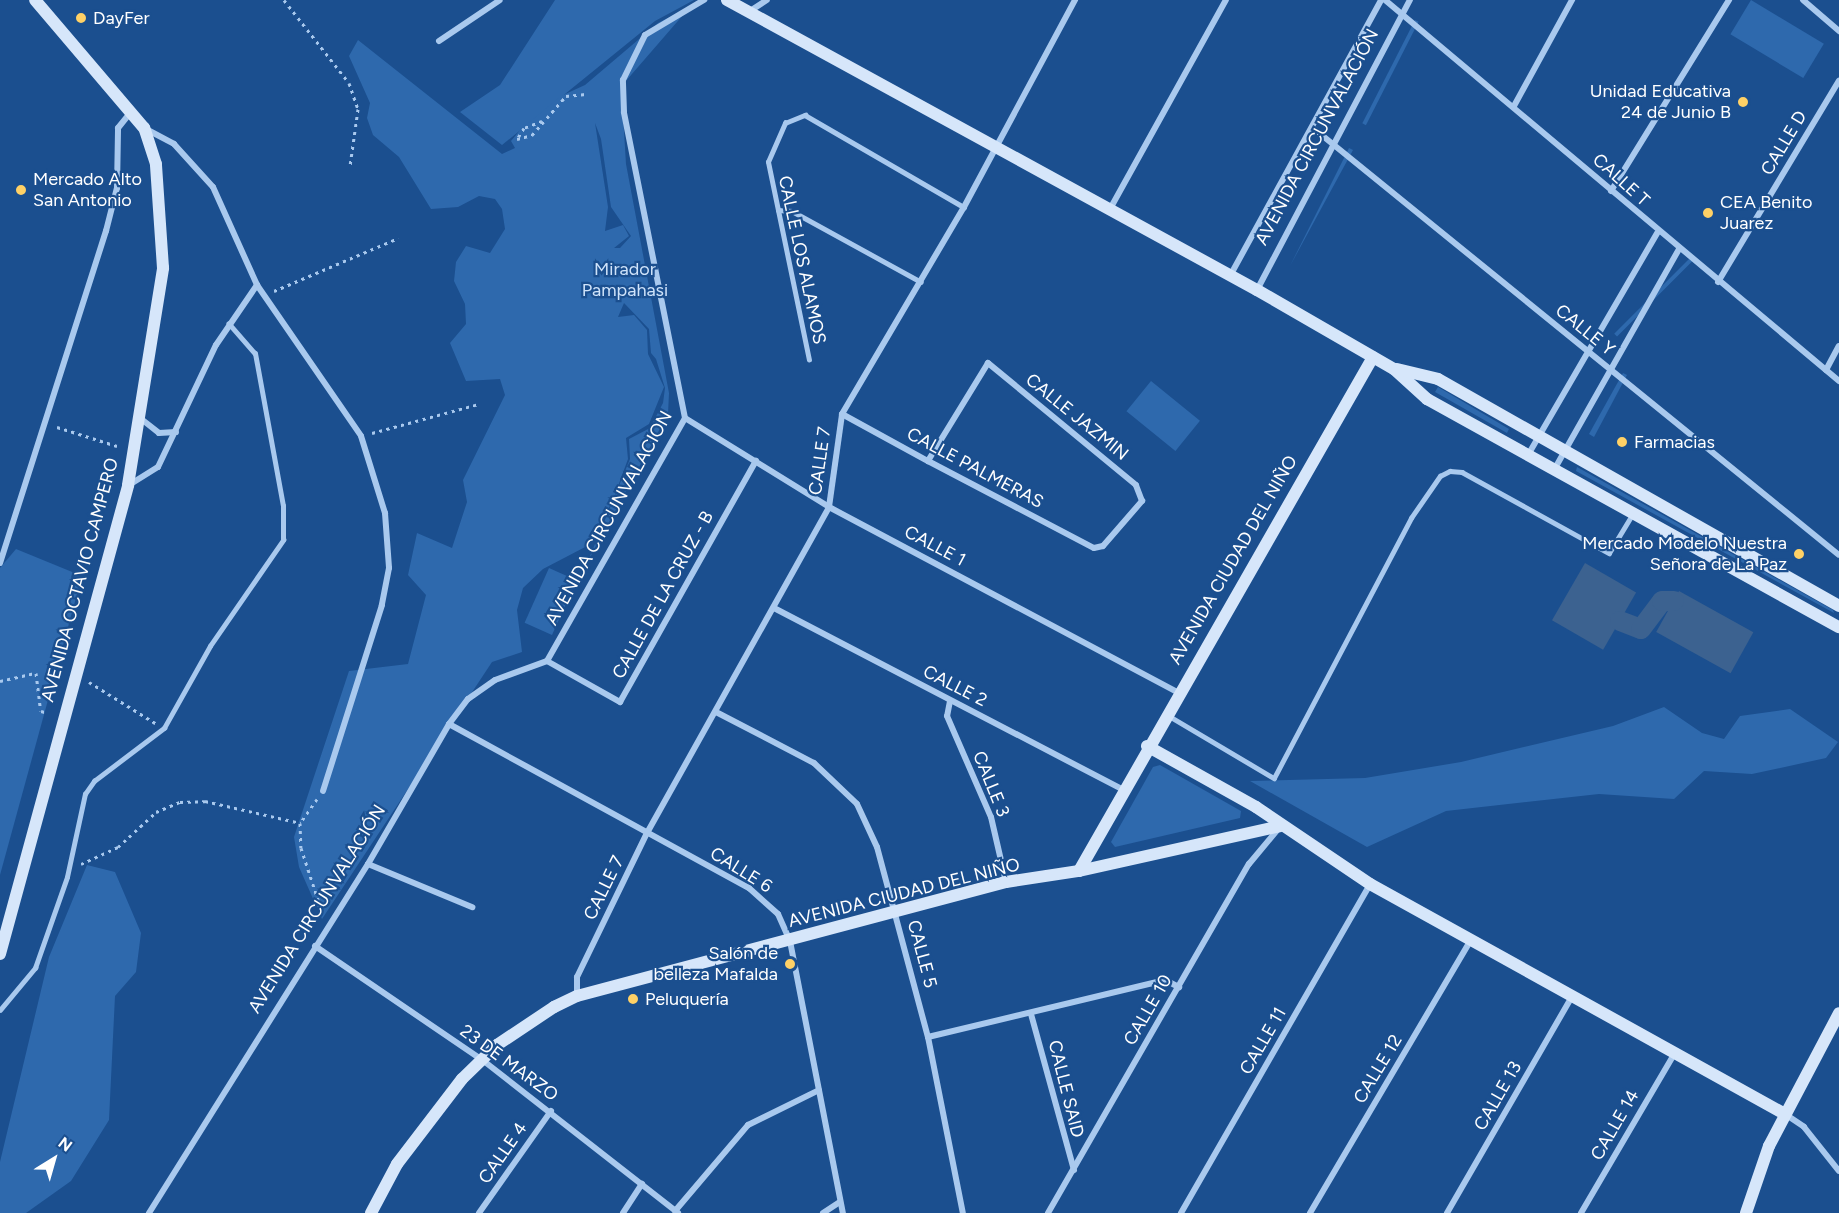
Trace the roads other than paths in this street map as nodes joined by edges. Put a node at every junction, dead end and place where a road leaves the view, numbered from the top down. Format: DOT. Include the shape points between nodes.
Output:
graph roads {
  1 [pos="35,0"];
  2 [pos="500,0"];
  3 [pos="704,0"];
  4 [pos="727,0"];
  5 [pos="767,0"];
  6 [pos="1075,0"];
  7 [pos="1226,0"];
  8 [pos="1383,0"];
  9 [pos="1410,0"];
  10 [pos="1572,0"];
  11 [pos="1729,0"];
  12 [pos="1803,0"];
  13 [pos="748,12"];
  14 [pos="1402,15"];
  15 [pos="1839,31"];
  16 [pos="439,41"];
  17 [pos="1839,81"];
  18 [pos="1514,106"];
  19 [pos="131,112"];
  20 [pos="144,128"];
  21 [pos="1313,128"];
  22 [pos="1332,144"];
  23 [pos="993,147"];
  24 [pos="1611,191"];
  25 [pos="964,207"];
  26 [pos="778,210"];
  27 [pos="1109,211"];
  28 [pos="1657,232"];
  29 [pos="1679,249"];
  30 [pos="1230,276"];
  31 [pos="921,282"];
  32 [pos="1718,282"];
  33 [pos="257,285"];
  34 [pos="1257,290"];
  35 [pos="229,324"];
  36 [pos="1839,346"];
  37 [pos="1590,354"];
  38 [pos="1373,357"];
  39 [pos="809,360"];
  40 [pos="1394,369"];
  41 [pos="1826,370"];
  42 [pos="1612,371"];
  43 [pos="1839,381"];
  44 [pos="842,414"];
  45 [pos="140,418"];
  46 [pos="685,418"];
  47 [pos="176,432"];
  48 [pos="1540,436"];
  49 [pos="1566,451"];
  50 [pos="1528,456"];
  51 [pos="756,460"];
  52 [pos="928,460"];
  53 [pos="1554,471"];
  54 [pos="128,485"];
  55 [pos="829,507"];
  56 [pos="1632,514"];
  57 [pos="1094,548"];
  58 [pos="1839,555"];
  59 [pos="0,563"];
  60 [pos="1839,606"];
  61 [pos="774,608"];
  62 [pos="1838,625"];
  63 [pos="547,661"];
  64 [pos="1177,692"];
  65 [pos="950,700"];
  66 [pos="716,712"];
  67 [pos="1165,714"];
  68 [pos="449,724"];
  69 [pos="1147,746"];
  70 [pos="1123,790"];
  71 [pos="323,791"];
  72 [pos="1280,826"];
  73 [pos="647,833"];
  74 [pos="368,864"];
  75 [pos="1079,871"];
  76 [pos="1006,882"];
  77 [pos="1370,884"];
  78 [pos="472,907"];
  79 [pos="896,911"];
  80 [pos="1472,939"];
  81 [pos="790,941"];
  82 [pos="315,946"];
  83 [pos="0,954"];
  84 [pos="1179,987"];
  85 [pos="1574,995"];
  86 [pos="577,996"];
  87 [pos="0,1010"];
  88 [pos="1839,1013"];
  89 [pos="1031,1014"];
  90 [pos="928,1037"];
  91 [pos="1675,1052"];
  92 [pos="485,1062"];
  93 [pos="819,1090"];
  94 [pos="550,1111"];
  95 [pos="1785,1114"];
  96 [pos="1074,1170"];
  97 [pos="1839,1171"];
  98 [pos="642,1184"];
  99 [pos="840,1202"];
  100 [pos="150,1211"];
  101 [pos="677,1212"];
  102 [pos="159,1213"];
  103 [pos="371,1213"];
  104 [pos="479,1213"];
  105 [pos="623,1213"];
  106 [pos="823,1213"];
  107 [pos="843,1213"];
  108 [pos="963,1213"];
  109 [pos="1048,1213"];
  110 [pos="1181,1213"];
  111 [pos="1310,1213"];
  112 [pos="1447,1213"];
  113 [pos="1581,1213"];
  114 [pos="1746,1213"];
  1 -- 19 [label="main road, AVENIDA OCTAVIO CAMPERO"];
  2 -- 16 [label="street"];
  3 -- 46 [label="street, AVENIDA CIRCUNVALACION" via="645,35 623,80 624,112 677,354"];
  4 -- 13 [label="main road"];
  5 -- 13 [label="street"];
  6 -- 23 [label="street, CALLE 7"];
  7 -- 27 [label="street"];
  8 -- 14 [label="street, CALLE T"];
  8 -- 21 [label="street, AVENIDA CIRCUNVALACIÓN"];
  9 -- 14 [label="street, AVENIDA CIRCUNVALACIÓN"];
  10 -- 18 [label="street"];
  11 -- 24 [label="street"];
  12 -- 15 [label="street"];
  13 -- 23 [label="main road"];
  14 -- 18 [label="street, CALLE T"];
  14 -- 22 [label="street, AVENIDA CIRCUNVALACIÓN"];
  17 -- 32 [label="street, CALLE D"];
  18 -- 24 [label="street, CALLE T"];
  19 -- 20 [label="main road, AVENIDA OCTAVIO CAMPERO"];
  19 -- 59 [label="street" via="118,128 117,188 106,231"];
  20 -- 33 [label="street" via="174,144 213,187"];
  20 -- 45 [label="main road, AVENIDA OCTAVIO CAMPERO" via="156,164 164,268"];
  21 -- 22 [label="street, CALLE Y"];
  21 -- 30 [label="street, AVENIDA CIRCUNVALACIÓN"];
  22 -- 34 [label="street, AVENIDA CIRCUNVALACIÓN"];
  22 -- 37 [label="street, CALLE Y"];
  23 -- 25 [label="street, CALLE 7"];
  23 -- 27 [label="main road"];
  24 -- 28 [label="street, CALLE T"];
  25 -- 26 [label="lane, CALLE LOS ALAMOS" via="805,115 785,123 773,140 768,162"];
  25 -- 31 [label="street, CALLE 7"];
  26 -- 31 [label="lane" via="792,211"];
  26 -- 39 [label="lane, CALLE LOS ALAMOS"];
  27 -- 30 [label="main road"];
  28 -- 29 [label="street, CALLE T"];
  28 -- 37 [label="street"];
  29 -- 32 [label="street, CALLE T"];
  29 -- 42 [label="street"];
  30 -- 34 [label="main road"];
  31 -- 44 [label="street, CALLE 7"];
  32 -- 41 [label="street, CALLE T"];
  33 -- 35 [label="street"];
  33 -- 71 [label="street" via="267,294 361,436 385,513 389,568"];
  34 -- 38 [label="main road"];
  35 -- 47 [label="street"];
  35 -- 87 [label="lane" via="255,354 283,506 283,540 210,646 164,728 94,781 80,810 69,869 34,968"];
  36 -- 41 [label="street"];
  37 -- 42 [label="street, CALLE Y"];
  37 -- 48 [label="street"];
  38 -- 40 [label="main road"];
  38 -- 64 [label="main road, AVENIDA CIUDAD DEL NIÑO"];
  40 -- 48 [label="main road" via="1438,379"];
  40 -- 50 [label="main road" via="1427,399"];
  41 -- 43 [label="street, CALLE T"];
  42 -- 49 [label="street"];
  42 -- 58 [label="street, CALLE Y"];
  44 -- 52 [label="street, CALLE PALMERAS"];
  44 -- 55 [label="street, CALLE 7"];
  45 -- 47 [label="street" via="159,433"];
  45 -- 54 [label="main road, AVENIDA OCTAVIO CAMPERO"];
  46 -- 51 [label="street, CALLE 1"];
  46 -- 63 [label="street, AVENIDA CIRCUNVALACION"];
  47 -- 54 [label="street" via="158,467"];
  48 -- 49 [label="main road"];
  48 -- 50 [label="street"];
  49 -- 53 [label="street"];
  49 -- 60 [label="main road"];
  50 -- 53 [label="main road"];
  51 -- 55 [label="street, CALLE 1"];
  51 -- 63 [label="street, CALLE DE LA CRUZ - B" via="620,702"];
  52 -- 57 [label="street, CALLE PALMERAS"];
  52 -- 57 [label="street, CALLE JAZMIN" via="988,363 1143,496 1140,507"];
  53 -- 56 [label="main road"];
  54 -- 83 [label="main road, AVENIDA OCTAVIO CAMPERO"];
  55 -- 61 [label="street, CALLE 7"];
  55 -- 64 [label="street, CALLE 1"];
  56 -- 62 [label="main road"];
  56 -- 67 [label="lane" via="1609,553 1462,472 1450,471 1440,476 1411,518 1274,778"];
  61 -- 65 [label="street, CALLE 2"];
  61 -- 66 [label="street, CALLE 7"];
  63 -- 68 [label="street, AVENIDA CIRCUNVALACIÓN" via="495,680 468,699"];
  64 -- 67 [label="main road, AVENIDA CIUDAD DEL NIÑO"];
  65 -- 70 [label="street, CALLE 2"];
  65 -- 76 [label="street, CALLE 3" via="947,716 991,817"];
  66 -- 73 [label="street, CALLE 7"];
  66 -- 79 [label="street, CALLE 5" via="792,749 842,785 877,847"];
  67 -- 69 [label="main road, AVENIDA CIUDAD DEL NIÑO"];
  68 -- 73 [label="street, CALLE 6"];
  68 -- 74 [label="street, AVENIDA CIRCUNVALACIÓN"];
  69 -- 70 [label="main road, AVENIDA CIUDAD DEL NIÑO"];
  69 -- 72 [label="main road" via="1256,807"];
  70 -- 75 [label="main road, AVENIDA CIUDAD DEL NIÑO"];
  72 -- 75 [label="main road"];
  72 -- 77 [label="main road"];
  72 -- 84 [label="street, CALLE 10" via="1249,864"];
  73 -- 81 [label="street, CALLE 6" via="765,899"];
  73 -- 86 [label="street, CALLE 7" via="577,977"];
  74 -- 78 [label="street"];
  74 -- 82 [label="street, AVENIDA CIRCUNVALACIÓN"];
  75 -- 76 [label="main road, AVENIDA CIUDAD DEL NIÑO"];
  76 -- 79 [label="main road, AVENIDA CIUDAD DEL NIÑO"];
  77 -- 80 [label="main road"];
  77 -- 110 [label="street, CALLE 11"];
  79 -- 81 [label="main road, AVENIDA CIUDAD DEL NIÑO"];
  79 -- 90 [label="street, CALLE 5"];
  80 -- 85 [label="main road"];
  80 -- 111 [label="street, CALLE 12"];
  81 -- 86 [label="main road, AVENIDA CIUDAD DEL NIÑO"];
  81 -- 93 [label="street, CALLE 6"];
  82 -- 92 [label="street, 23 DE MARZO"];
  82 -- 100 [label="street, AVENIDA CIRCUNVALACIÓN"];
  84 -- 89 [label="street" via="1165,980"];
  84 -- 96 [label="street, CALLE 10"];
  85 -- 91 [label="main road"];
  85 -- 112 [label="street, CALLE 13"];
  86 -- 92 [label="main road, AVENIDA CIUDAD DEL NIÑO" via="528,1022"];
  88 -- 95 [label="main road"];
  89 -- 90 [label="street"];
  89 -- 96 [label="street, CALLE SAID"];
  90 -- 108 [label="street, CALLE 5"];
  91 -- 95 [label="main road"];
  91 -- 113 [label="street, CALLE 14"];
  92 -- 94 [label="street, 23 DE MARZO"];
  92 -- 103 [label="main road, AVENIDA CIUDAD DEL NIÑO" via="432,1113"];
  93 -- 99 [label="street, CALLE 6"];
  93 -- 101 [label="street" via="748,1125"];
  94 -- 98 [label="street, 23 DE MARZO"];
  94 -- 104 [label="street, CALLE 4"];
  95 -- 97 [label="street" via="1804,1127"];
  95 -- 114 [label="main road"];
  96 -- 109 [label="street, CALLE 10"];
  98 -- 101 [label="street, 23 DE MARZO"];
  98 -- 105 [label="street"];
  99 -- 106 [label="street"];
  99 -- 107 [label="street, CALLE 6"];
  100 -- 102 [label="lane"];
}
